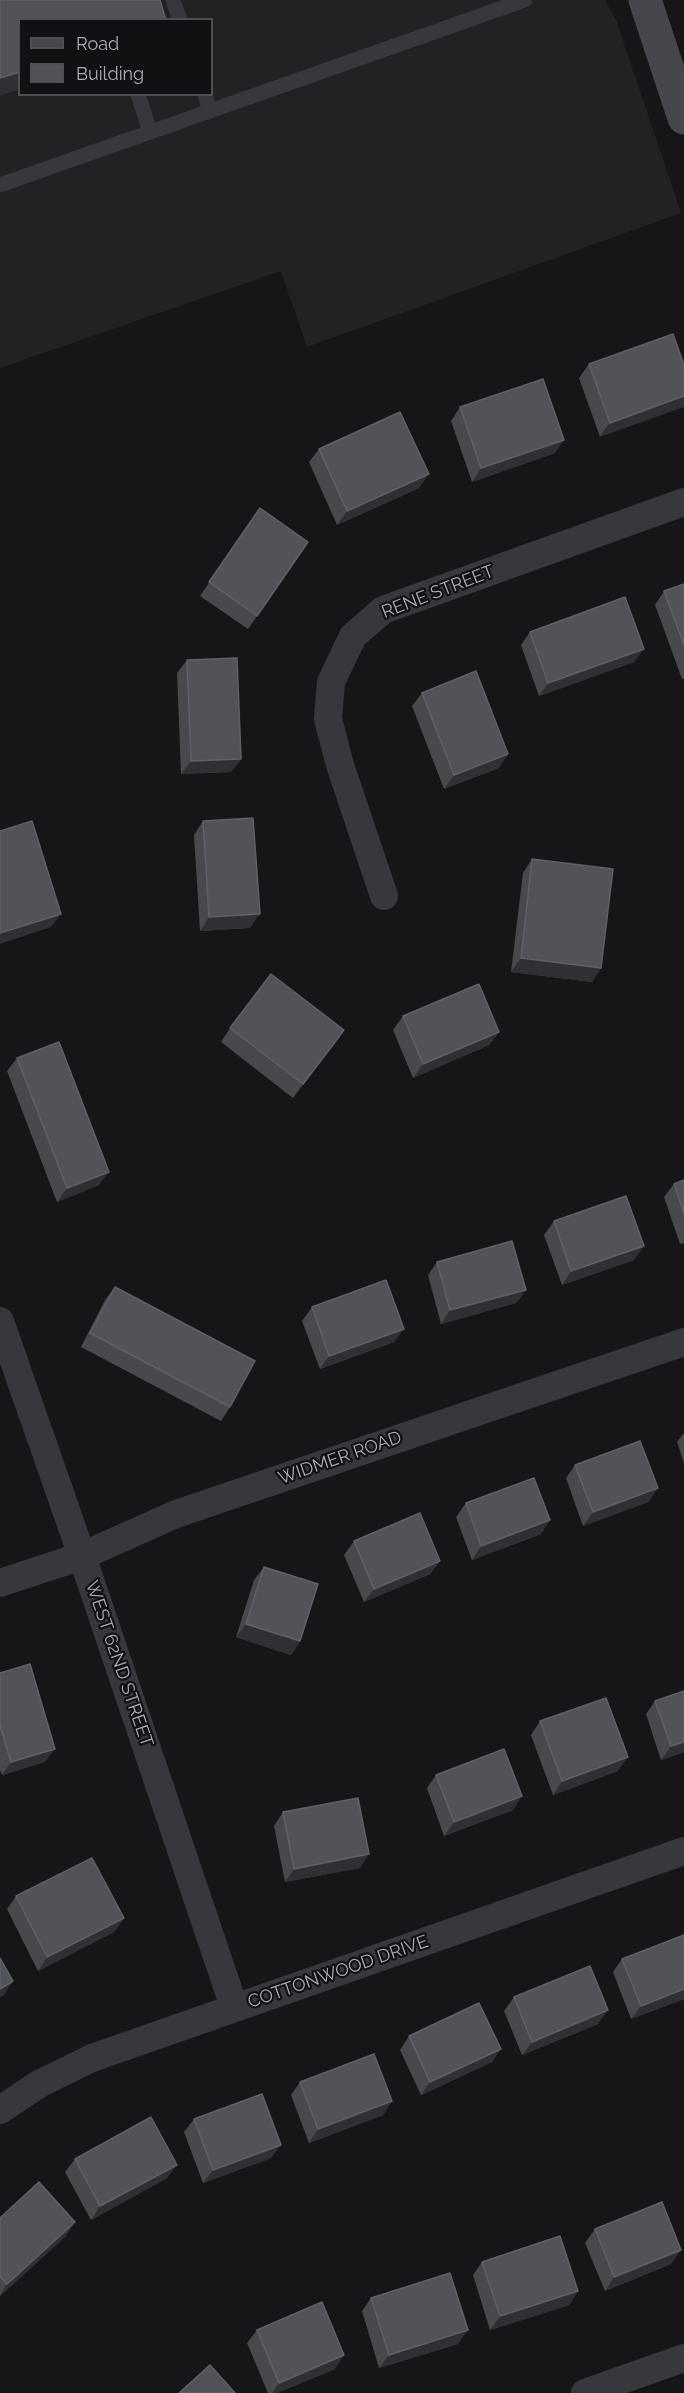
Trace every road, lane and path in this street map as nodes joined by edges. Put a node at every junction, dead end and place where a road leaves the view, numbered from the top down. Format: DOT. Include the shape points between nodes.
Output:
graph roads {
  1 [pos="173,0"];
  2 [pos="645,0"];
  3 [pos="516,2"];
  4 [pos="179,18"];
  5 [pos="139,96"];
  6 [pos="206,96"];
  7 [pos="210,111"];
  8 [pos="684,118"];
  9 [pos="150,132"];
  10 [pos="0,185"];
  11 [pos="684,502"];
  12 [pos="384,896"];
  13 [pos="0,1321"];
  14 [pos="684,1342"];
  15 [pos="82,1556"];
  16 [pos="0,1583"];
  17 [pos="684,1851"];
  18 [pos="234,2007"];
  19 [pos="0,2110"];
  20 [pos="684,2358"];
  21 [pos="585,2393"];
  1 -- 4 [label="lane"];
  2 -- 8 [label="street"];
  3 -- 7 [label="lane"];
  5 -- 9 [label="lane"];
  6 -- 7 [label="lane"];
  7 -- 9 [label="lane"];
  9 -- 10 [label="lane"];
  11 -- 12 [label="street, RENE STREET" via="383,610 353,636 331,682 328,719"];
  13 -- 15 [label="street, WEST 62ND STREET"];
  14 -- 15 [label="street, WIDMER ROAD" via="176,1514"];
  15 -- 16 [label="street, WIDMER ROAD"];
  15 -- 18 [label="street, WEST 62ND STREET"];
  17 -- 18 [label="street, COTTONWOOD DRIVE"];
  18 -- 19 [label="street, COTTONWOOD DRIVE" via="92,2058 39,2084"];
  20 -- 21 [label="street"];
}
